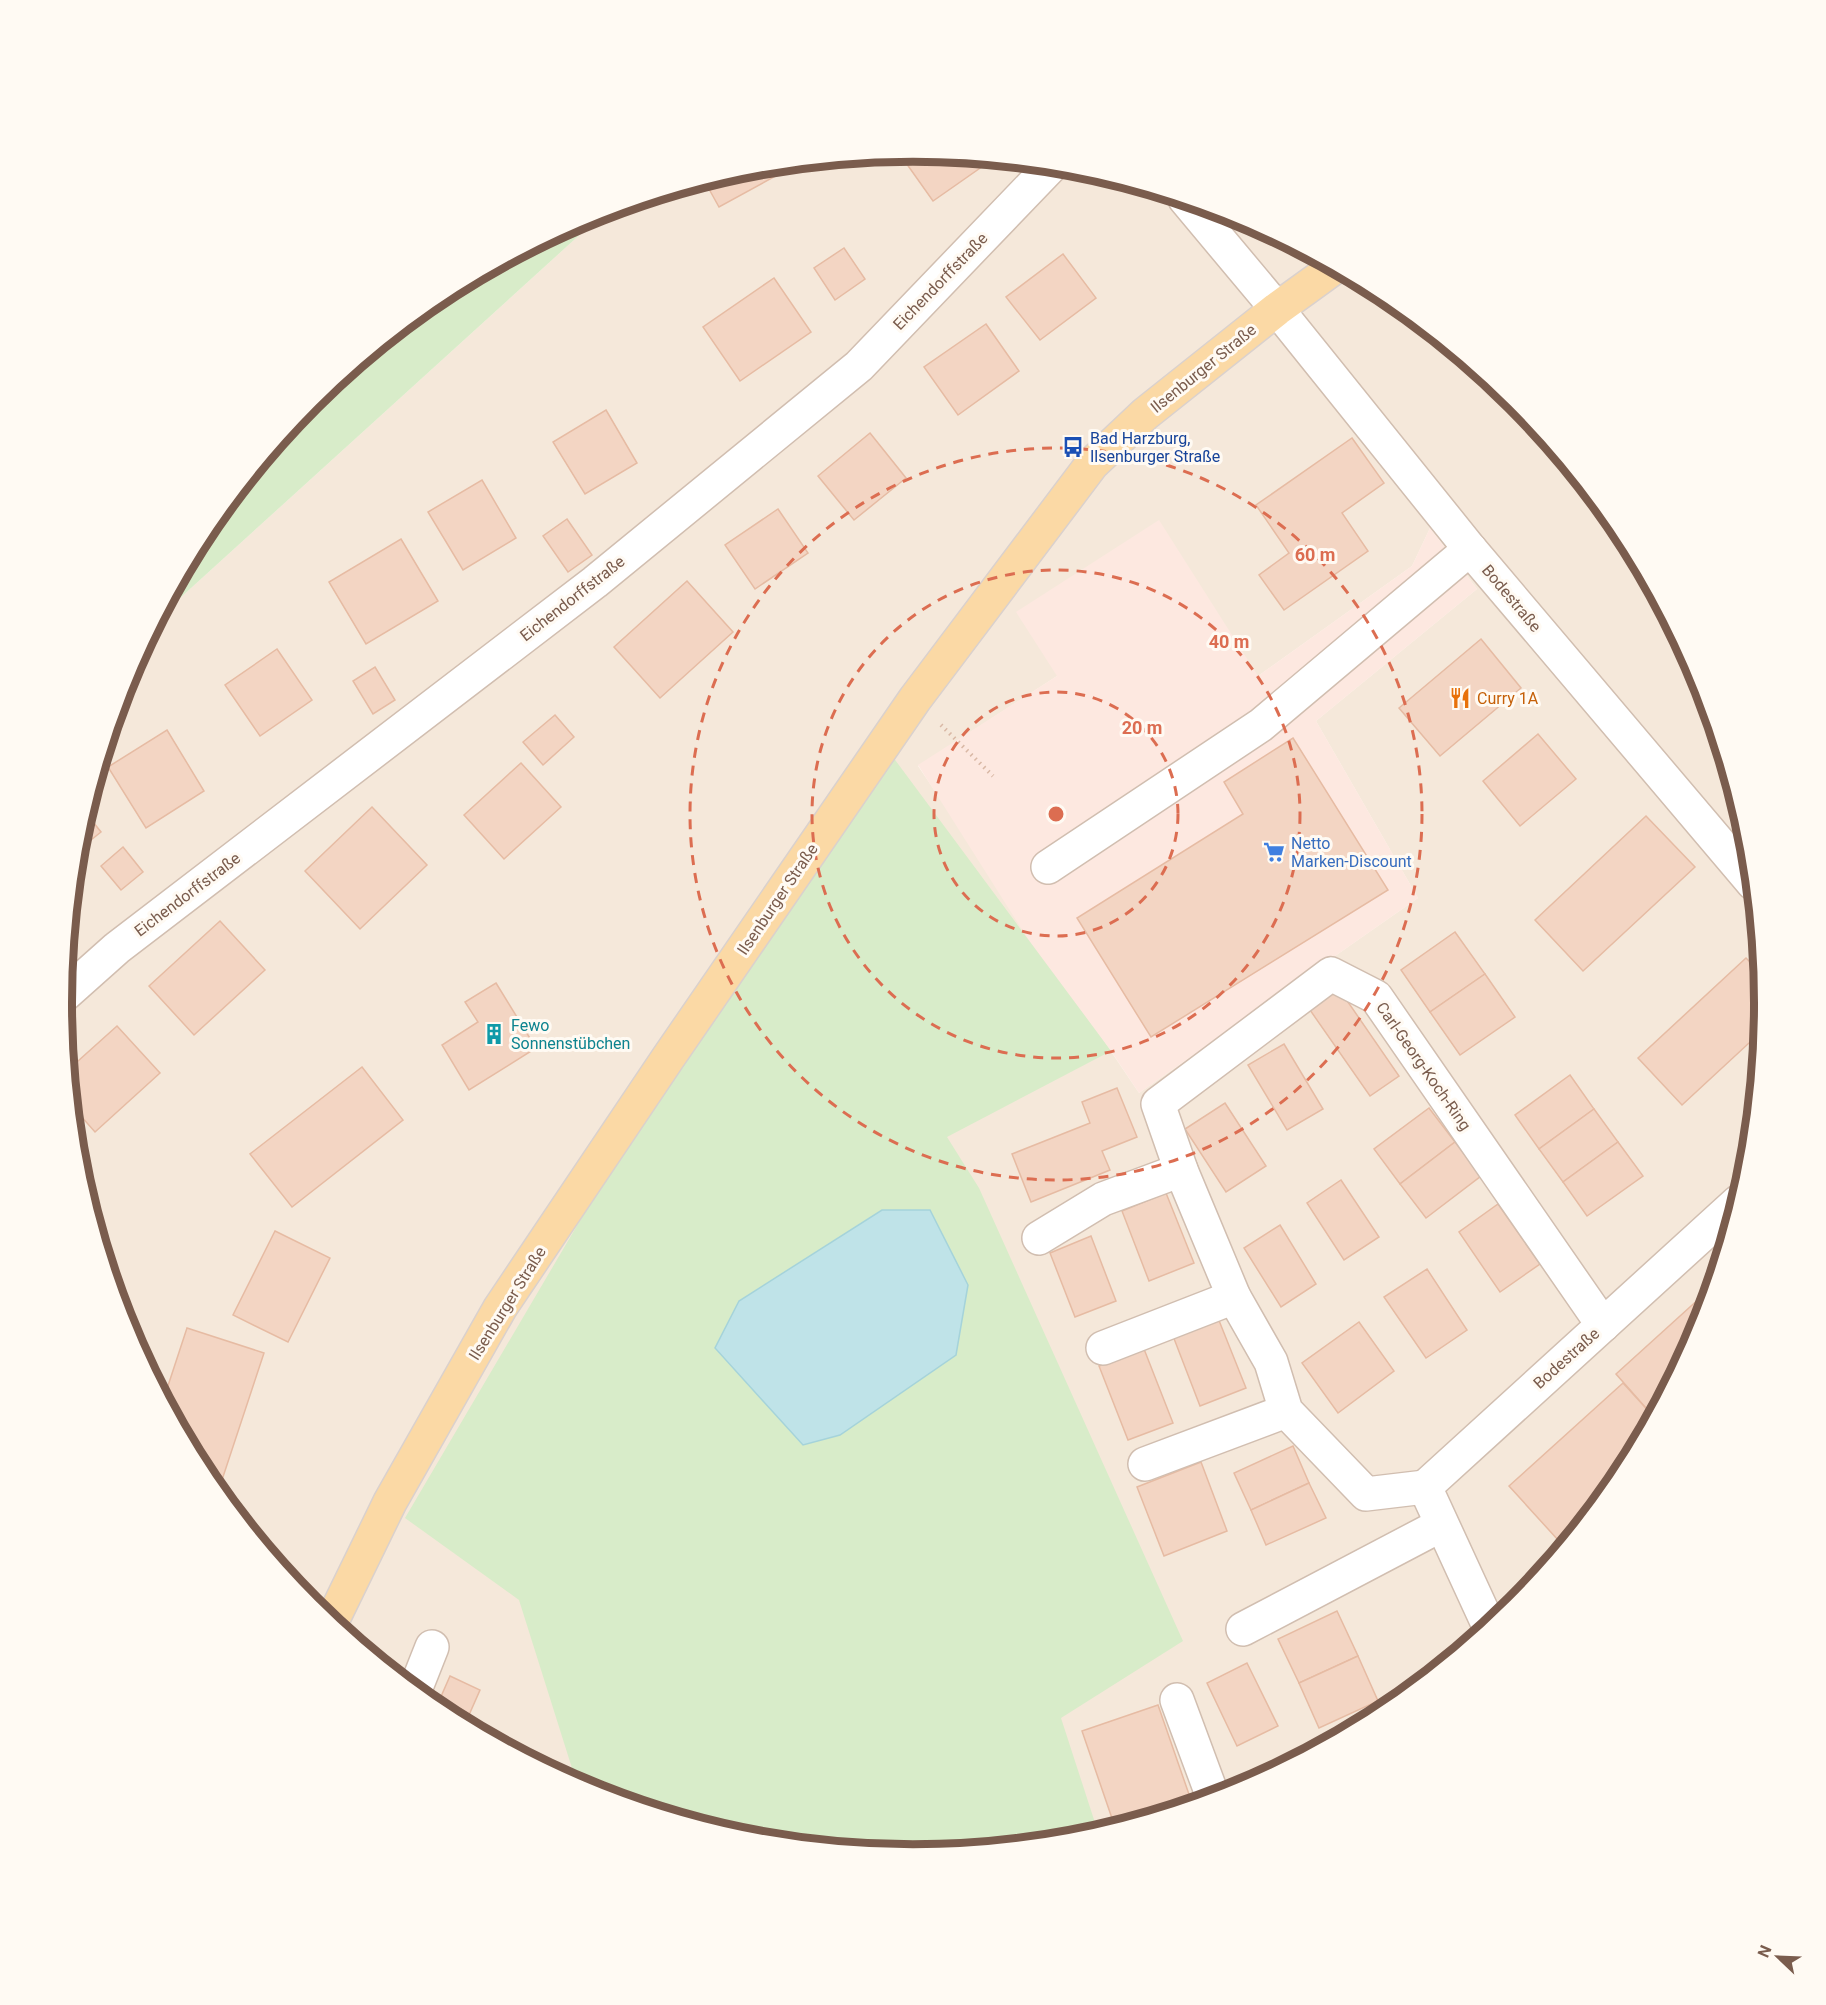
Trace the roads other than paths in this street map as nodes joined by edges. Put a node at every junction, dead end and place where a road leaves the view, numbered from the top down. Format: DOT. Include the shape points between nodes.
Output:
graph roads {
  1 [pos="1045,173"];
  2 [pos="1195,210"];
  3 [pos="1329,271"];
  4 [pos="1277,309"];
  5 [pos="1470,549"];
  6 [pos="1048,867"];
  7 [pos="1744,872"];
  8 [pos="73,988"];
  9 [pos="1181,1170"];
  10 [pos="1727,1212"];
  11 [pos="1039,1238"];
  12 [pos="1234,1297"];
  13 [pos="1603,1324"];
  14 [pos="1103,1348"];
  15 [pos="1286,1411"];
  16 [pos="1145,1464"];
  17 [pos="1425,1487"];
  18 [pos="1441,1525"];
  19 [pos="336,1614"];
  20 [pos="1485,1618"];
  21 [pos="1243,1629"];
  22 [pos="432,1647"];
  23 [pos="418,1682"];
  24 [pos="1178,1700"];
  25 [pos="1210,1789"];
  1 -- 8 [label="street, Eichendorffstraße" via="859,366 594,582 117,948"];
  2 -- 4 [label="street"];
  3 -- 4 [label="main road, Ilsenburger Straße"];
  4 -- 5 [label="street, Bodestraße"];
  4 -- 19 [label="main road, Ilsenburger Straße" via="1146,414 1092,464 915,699 500,1308 390,1502"];
  5 -- 6 [label="street" via="1261,725"];
  5 -- 7 [label="street, Bodestraße"];
  9 -- 11 [label="street" via="1103,1199"];
  9 -- 12 [label="street, Carl-Georg-Koch-Ring"];
  9 -- 13 [label="street, Carl-Georg-Koch-Ring" via="1158,1104 1331,974 1376,997"];
  10 -- 13 [label="street, Bodestraße"];
  12 -- 14 [label="street"];
  12 -- 15 [label="street, Carl-Georg-Koch-Ring" via="1271,1362"];
  13 -- 17 [label="street, Bodestraße"];
  15 -- 16 [label="street"];
  15 -- 17 [label="street, Carl-Georg-Koch-Ring" via="1366,1494"];
  17 -- 18 [label="street"];
  18 -- 20 [label="street"];
  18 -- 21 [label="street"];
  22 -- 23 [label="street"];
  24 -- 25 [label="street"];
}
